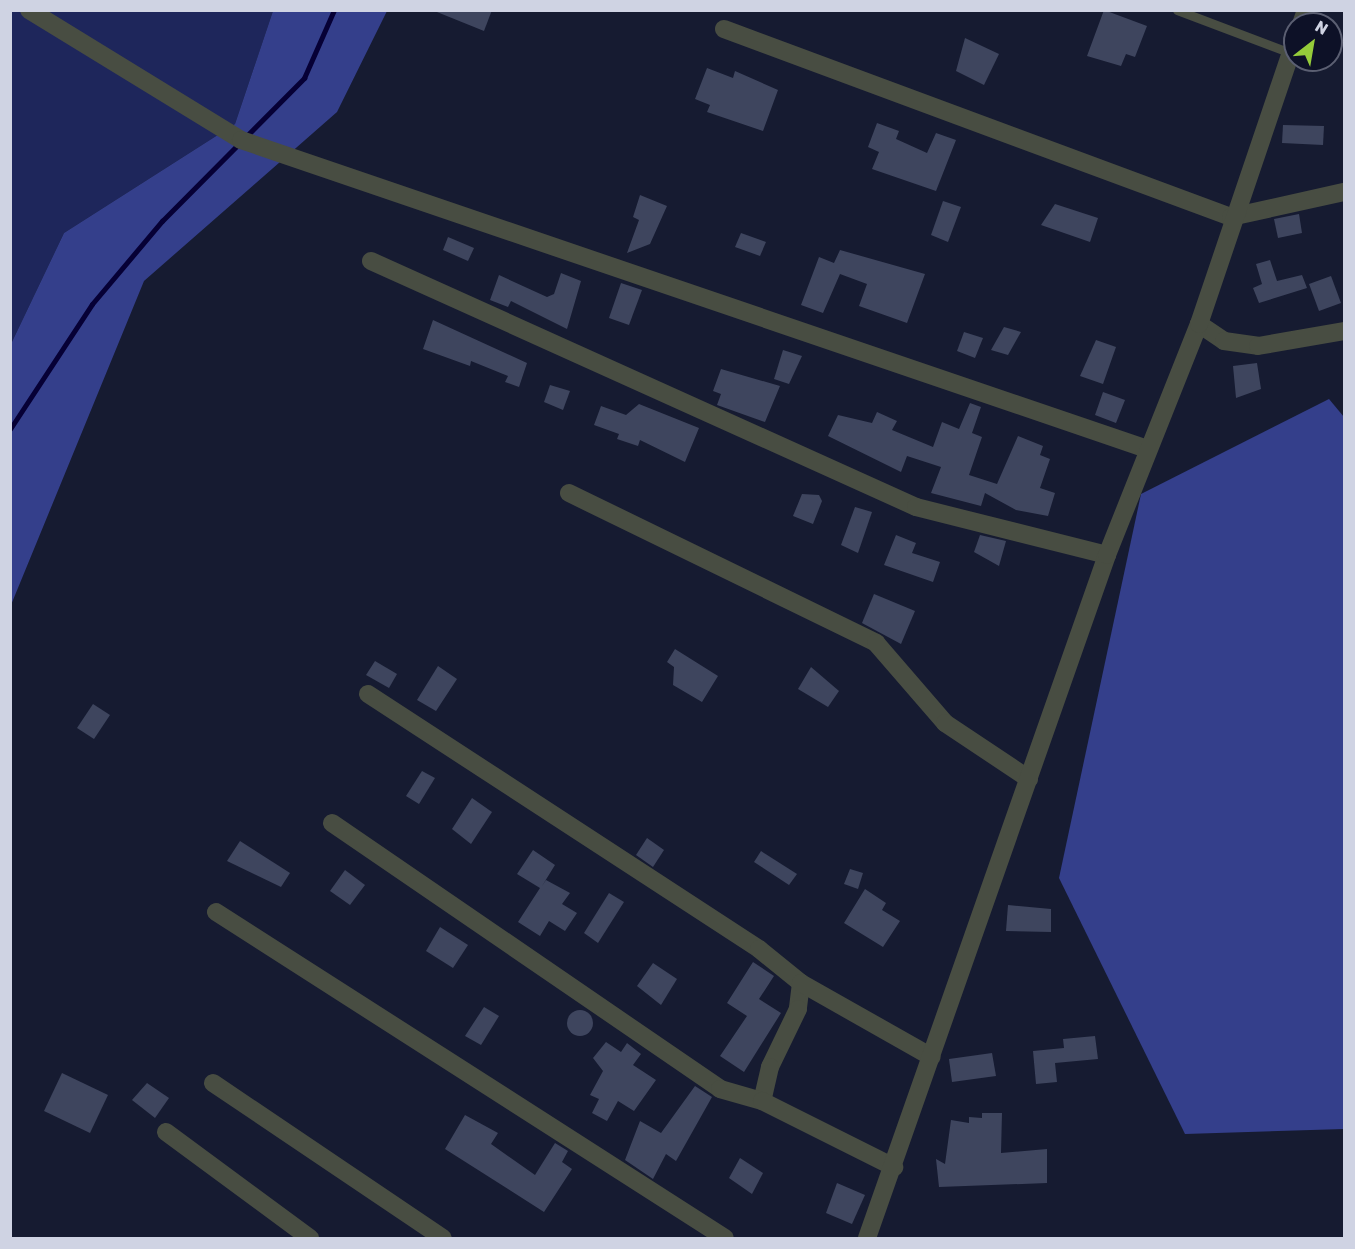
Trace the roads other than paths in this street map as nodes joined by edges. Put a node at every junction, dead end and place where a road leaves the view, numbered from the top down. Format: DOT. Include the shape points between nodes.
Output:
graph roads {
  1 [pos="29,10"];
  2 [pos="1177,10"];
  3 [pos="724,29"];
  4 [pos="1283,44"];
  5 [pos="1284,72"];
  6 [pos="1344,192"];
  7 [pos="1231,217"];
  8 [pos="371,261"];
  9 [pos="1199,324"];
  10 [pos="1344,331"];
  11 [pos="1147,449"];
  12 [pos="568,493"];
  13 [pos="1107,555"];
  14 [pos="368,694"];
  15 [pos="1029,778"];
  16 [pos="332,823"];
  17 [pos="216,912"];
  18 [pos="801,983"];
  19 [pos="932,1057"];
  20 [pos="213,1083"];
  21 [pos="762,1101"];
  22 [pos="166,1132"];
  23 [pos="894,1167"];
  24 [pos="310,1239"];
  25 [pos="444,1239"];
  26 [pos="725,1239"];
  27 [pos="867,1239"];
  1 -- 11 [label="street" via="241,140"];
  2 -- 4 [label="lane"];
  3 -- 7 [label="street"];
  5 -- 7 [label="street"];
  6 -- 7 [label="street"];
  7 -- 9 [label="street"];
  8 -- 13 [label="street" via="916,507"];
  9 -- 10 [label="street" via="1224,341 1258,346"];
  9 -- 11 [label="street"];
  11 -- 13 [label="street"];
  12 -- 15 [label="street" via="876,643 945,723"];
  13 -- 15 [label="street"];
  14 -- 18 [label="street" via="759,949"];
  15 -- 19 [label="street"];
  16 -- 21 [label="street" via="720,1089"];
  17 -- 26 [label="street"];
  18 -- 19 [label="street"];
  18 -- 21 [label="street" via="798,1009 770,1067"];
  19 -- 23 [label="street"];
  20 -- 25 [label="street"];
  21 -- 23 [label="street"];
  22 -- 24 [label="street"];
  23 -- 27 [label="street"];
}
